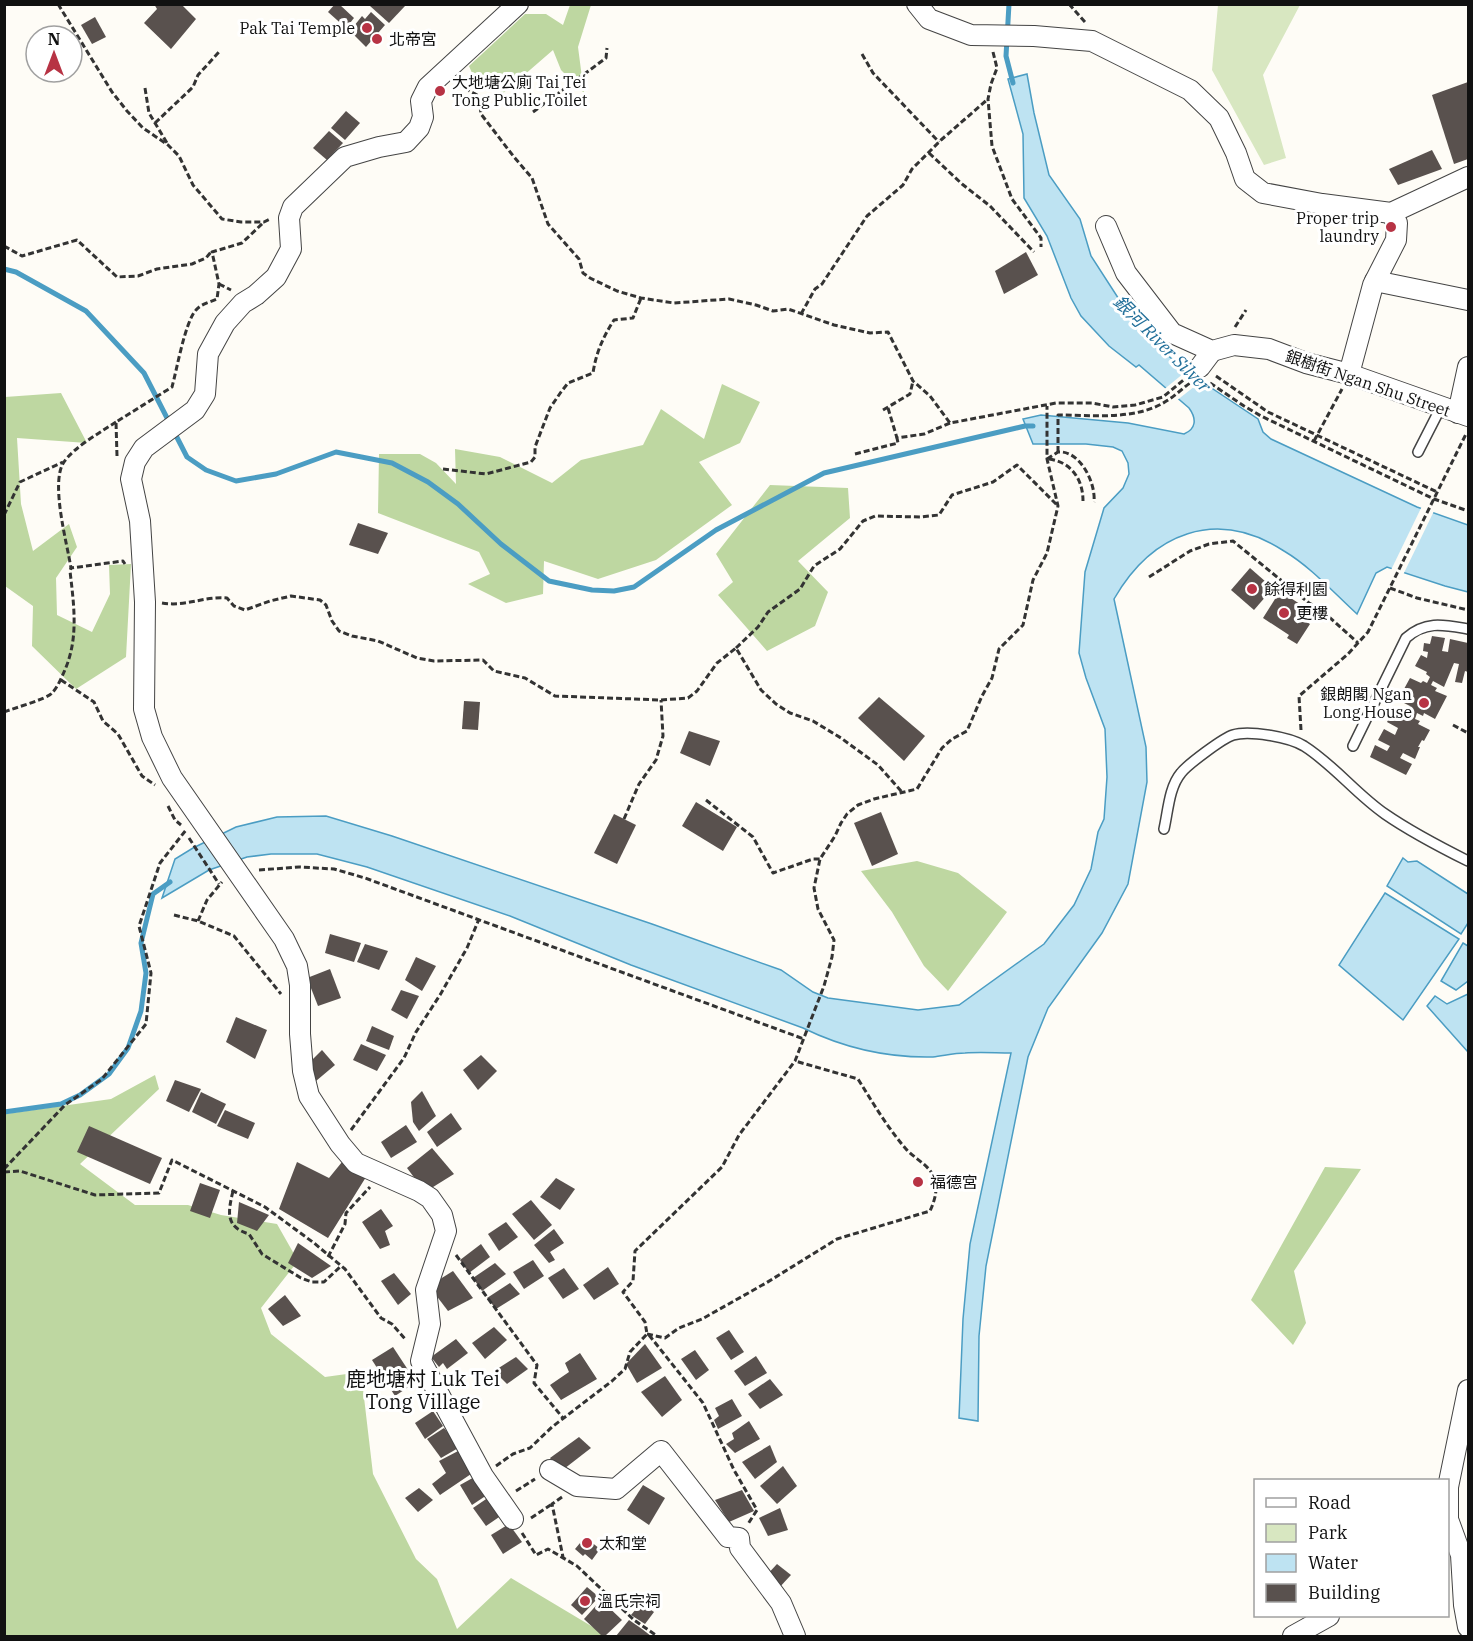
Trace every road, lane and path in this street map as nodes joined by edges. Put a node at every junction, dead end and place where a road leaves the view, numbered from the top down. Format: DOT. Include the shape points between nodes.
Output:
graph roads {
  1 [pos="58,4"];
  2 [pos="518,4"];
  3 [pos="917,4"];
  4 [pos="990,35"];
  5 [pos="607,48"];
  6 [pos="219,52"];
  7 [pos="862,54"];
  8 [pos="445,71"];
  9 [pos="145,88"];
  10 [pos="988,99"];
  11 [pos="533,112"];
  12 [pos="155,123"];
  13 [pos="939,142"];
  14 [pos="168,145"];
  15 [pos="929,153"];
  16 [pos="1468,177"];
  17 [pos="1391,213"];
  18 [pos="288,218"];
  19 [pos="264,222"];
  20 [pos="1106,226"];
  21 [pos="4,246"];
  22 [pos="1041,247"];
  23 [pos="212,252"];
  24 [pos="1034,252"];
  25 [pos="1375,281"];
  26 [pos="641,298"];
  27 [pos="1468,300"];
  28 [pos="801,314"];
  29 [pos="1468,367"];
  30 [pos="1202,369"];
  31 [pos="1349,374"];
  32 [pos="913,381"];
  33 [pos="1047,406"];
  34 [pos="888,408"];
  35 [pos="883,410"];
  36 [pos="1459,416"];
  37 [pos="116,422"];
  38 [pos="950,423"];
  39 [pos="1317,434"];
  40 [pos="897,438"];
  41 [pos="1314,441"];
  42 [pos="1058,452"];
  43 [pos="1418,452"];
  44 [pos="855,454"];
  45 [pos="1047,459"];
  46 [pos="63,462"];
  47 [pos="443,469"];
  48 [pos="131,479"];
  49 [pos="1437,492"];
  50 [pos="1434,500"];
  51 [pos="1083,501"];
  52 [pos="1094,502"];
  53 [pos="1058,506"];
  54 [pos="1468,511"];
  55 [pos="4,515"];
  56 [pos="71,568"];
  57 [pos="1149,577"];
  58 [pos="1390,588"];
  59 [pos="144,592"];
  60 [pos="1468,610"];
  61 [pos="1468,629"];
  62 [pos="1358,643"];
  63 [pos="736,648"];
  64 [pos="61,680"];
  65 [pos="661,700"];
  66 [pos="4,712"];
  67 [pos="1453,725"];
  68 [pos="1468,733"];
  69 [pos="1301,745"];
  70 [pos="1353,746"];
  71 [pos="903,792"];
  72 [pos="160,793"];
  73 [pos="706,801"];
  74 [pos="165,802"];
  75 [pos="624,819"];
  76 [pos="197,824"];
  77 [pos="1164,830"];
  78 [pos="820,859"];
  79 [pos="1468,861"];
  80 [pos="239,873"];
  81 [pos="219,884"];
  82 [pos="174,915"];
  83 [pos="478,919"];
  84 [pos="198,921"];
  85 [pos="300,1004"];
  86 [pos="804,1039"];
  87 [pos="795,1061"];
  88 [pos="340,1144"];
  89 [pos="4,1170"];
  90 [pos="382,1175"];
  91 [pos="233,1191"];
  92 [pos="444,1239"];
  93 [pos="328,1257"];
  94 [pos="341,1266"];
  95 [pos="647,1334"];
  96 [pos="421,1361"];
  97 [pos="1468,1390"];
  98 [pos="564,1418"];
  99 [pos="550,1470"];
  100 [pos="483,1476"];
  101 [pos="1449,1482"];
  102 [pos="577,1486"];
  103 [pos="501,1502"];
  104 [pos="552,1504"];
  105 [pos="516,1523"];
  106 [pos="1449,1525"];
  107 [pos="739,1538"];
  108 [pos="563,1557"];
  109 [pos="1327,1617"];
  110 [pos="1468,1627"];
  111 [pos="657,1636"];
  112 [pos="795,1636"];
  113 [pos="1293,1636"];
  1 -- 14 [label="path" via="112,92 143,128"];
  2 -- 8 [label="street"];
  3 -- 4 [label="street" via="929,19 971,35"];
  4 -- 10 [label="path" via="997,68"];
  4 -- 17 [label="street" via="1092,41 1190,90 1219,118 1245,179 1263,193"];
  5 -- 11 [label="path" via="606,58"];
  6 -- 12 [label="path" via="198,75 193,87"];
  7 -- 13 [label="path" via="873,73"];
  8 -- 18 [label="street" via="428,87 421,101 423,117 419,128 406,142 345,157 293,207"];
  8 -- 26 [label="path" via="479,96 481,114 532,178 548,224 579,259 583,273 617,291"];
  9 -- 12 [label="path" via="149,113"];
  10 -- 13 [label="path"];
  10 -- 22 [label="path" via="992,146 1012,199 1041,238"];
  12 -- 14 [label="path"];
  13 -- 15 [label="path"];
  14 -- 19 [label="path" via="179,156 198,192 222,219"];
  15 -- 24 [label="path" via="990,206"];
  15 -- 28 [label="path" via="912,169 903,185 867,216"];
  16 -- 17 [label="street"];
  17 -- 25 [label="street" via="1397,223 1396,240"];
  18 -- 19 [label="path" via="276,215"];
  18 -- 48 [label="street" via="291,249 276,277 225,323 208,354 205,394 195,410 144,448"];
  19 -- 23 [label="path" via="242,243"];
  20 -- 30 [label="street" via="1126,273"];
  21 -- 23 [label="path" via="22,256 77,240 117,277 192,264"];
  23 -- 37 [label="path" via="217,299 203,304 190,321 172,387"];
  25 -- 27 [label="street"];
  25 -- 31 [label="street"];
  26 -- 28 [label="path" via="674,303 729,299 773,312 788,309"];
  26 -- 47 [label="path" via="633,318 614,321 604,335 593,373 568,382 550,408 531,462 486,474"];
  28 -- 32 [label="path" via="870,333 888,332"];
  29 -- 36 [label="street"];
  30 -- 31 [label="street, 銀樹街 Ngan Shu Street" via="1234,345 1269,349"];
  30 -- 33 [label="path" via="1163,397 1135,405"];
  30 -- 39 [label="path" via="1268,412"];
  30 -- 41 [label="path" via="1244,406"];
  30 -- 42 [label="path" via="1167,401 1141,412 1058,415"];
  31 -- 36 [label="street, 銀樹街 Ngan Shu Street"];
  31 -- 39 [label="path"];
  32 -- 34 [label="path" via="910,394"];
  32 -- 38 [label="path"];
  33 -- 38 [label="path"];
  33 -- 45 [label="path"];
  34 -- 35 [label="path"];
  34 -- 40 [label="path"];
  36 -- 43 [label="lane"];
  36 -- 49 [label="path"];
  37 -- 46 [label="path"];
  37 -- 48 [label="path" via="118,461"];
  38 -- 40 [label="path" via="924,434"];
  39 -- 41 [label="path"];
  39 -- 49 [label="path"];
  40 -- 44 [label="path" via="898,443"];
  41 -- 50 [label="path"];
  42 -- 45 [label="path"];
  42 -- 52 [label="path" via="1070,454 1088,472"];
  45 -- 51 [label="path" via="1060,460 1073,469"];
  45 -- 53 [label="path"];
  46 -- 55 [label="path" via="20,482"];
  46 -- 56 [label="path" via="57,486"];
  48 -- 59 [label="street" via="140,521"];
  49 -- 50 [label="path"];
  50 -- 54 [label="path"];
  50 -- 58 [label="path"];
  53 -- 63 [label="path" via="1017,465 993,482 952,495 939,514 875,516 863,521 840,549 814,566 800,589 768,612"];
  53 -- 71 [label="path" via="1047,552 1033,580 1023,625 999,649 992,678 967,731 942,748 917,789"];
  56 -- 59 [label="path" via="123,561"];
  56 -- 64 [label="path" via="74,641"];
  57 -- 62 [label="path" via="1209,543 1233,542"];
  58 -- 60 [label="path"];
  58 -- 62 [label="path" via="1368,632"];
  59 -- 65 [label="path" via="175,605 227,598 245,610 291,596 320,600 339,631 378,641 417,658 483,660 494,671 525,678 555,696"];
  59 -- 76 [label="street" via="144,709 152,737"];
  61 -- 70 [label="lane" via="1428,625 1406,638"];
  62 -- 69 [label="path" via="1299,696"];
  63 -- 65 [label="path" via="717,663 688,698"];
  63 -- 71 [label="path" via="761,690 776,704 841,738 878,765"];
  64 -- 66 [label="path" via="51,694"];
  64 -- 72 [label="path" via="94,702 142,776"];
  65 -- 75 [label="path" via="663,736 656,760 639,784"];
  67 -- 68 [label="path"];
  69 -- 77 [label="lane" via="1263,734 1233,735 1213,747 1180,773"];
  69 -- 79 [label="lane" via="1384,814"];
  71 -- 78 [label="path" via="858,805 847,814"];
  73 -- 78 [label="path" via="753,837 773,873"];
  74 -- 76 [label="path" via="175,820"];
  76 -- 80 [label="street"];
  76 -- 81 [label="path" via="190,840"];
  76 -- 89 [label="path" via="160,863 139,926 151,973 146,1024 102,1079 65,1105"];
  78 -- 86 [label="path" via="814,888 818,909 834,940 824,986"];
  80 -- 81 [label="path"];
  80 -- 83 [label="path" via="298,867 334,869"];
  80 -- 85 [label="street" via="284,939 297,966"];
  81 -- 84 [label="path"];
  82 -- 84 [label="path"];
  83 -- 86 [label="path"];
  83 -- 88 [label="path" via="467,948 404,1058"];
  84 -- 85 [label="path" via="234,936 282,994"];
  85 -- 88 [label="street" via="303,1071 309,1096"];
  86 -- 87 [label="path"];
  87 -- 95 [label="path" via="739,1136 722,1167 635,1251 633,1281 623,1292 645,1322"];
  87 -- 95 [label="path" via="858,1079 888,1127 932,1174 936,1198 930,1211 837,1239 665,1338"];
  88 -- 90 [label="street" via="356,1163"];
  89 -- 91 [label="path" via="20,1171 95,1195 159,1193 172,1160"];
  90 -- 92 [label="street" via="430,1198 442,1215"];
  90 -- 93 [label="path" via="346,1213 345,1224"];
  91 -- 93 [label="path" via="265,1207"];
  91 -- 94 [label="path" via="229,1206 231,1223 238,1231 249,1234 262,1254 312,1282 324,1282"];
  92 -- 96 [label="street" via="426,1290 430,1324"];
  92 -- 98 [label="path" via="537,1365 534,1383"];
  93 -- 94 [label="path"];
  94 -- 96 [label="path" via="381,1318 401,1332"];
  95 -- 98 [label="path" via="630,1352 625,1369"];
  95 -- 107 [label="path" via="703,1403 734,1470 758,1510"];
  96 -- 100 [label="street"];
  97 -- 101 [label="street"];
  98 -- 100 [label="path" via="530,1448 513,1454"];
  99 -- 102 [label="street"];
  99 -- 103 [label="path"];
  100 -- 103 [label="street"];
  102 -- 104 [label="path"];
  102 -- 107 [label="street" via="616,1489 661,1451 728,1537"];
  103 -- 105 [label="street"];
  104 -- 105 [label="path"];
  104 -- 108 [label="path"];
  105 -- 108 [label="path" via="536,1555 549,1549"];
  106 -- 110 [label="street" via="1461,1555"];
  107 -- 112 [label="street" via="740,1548 781,1603"];
  108 -- 111 [label="path"];
  109 -- 113 [label="street"];
}
